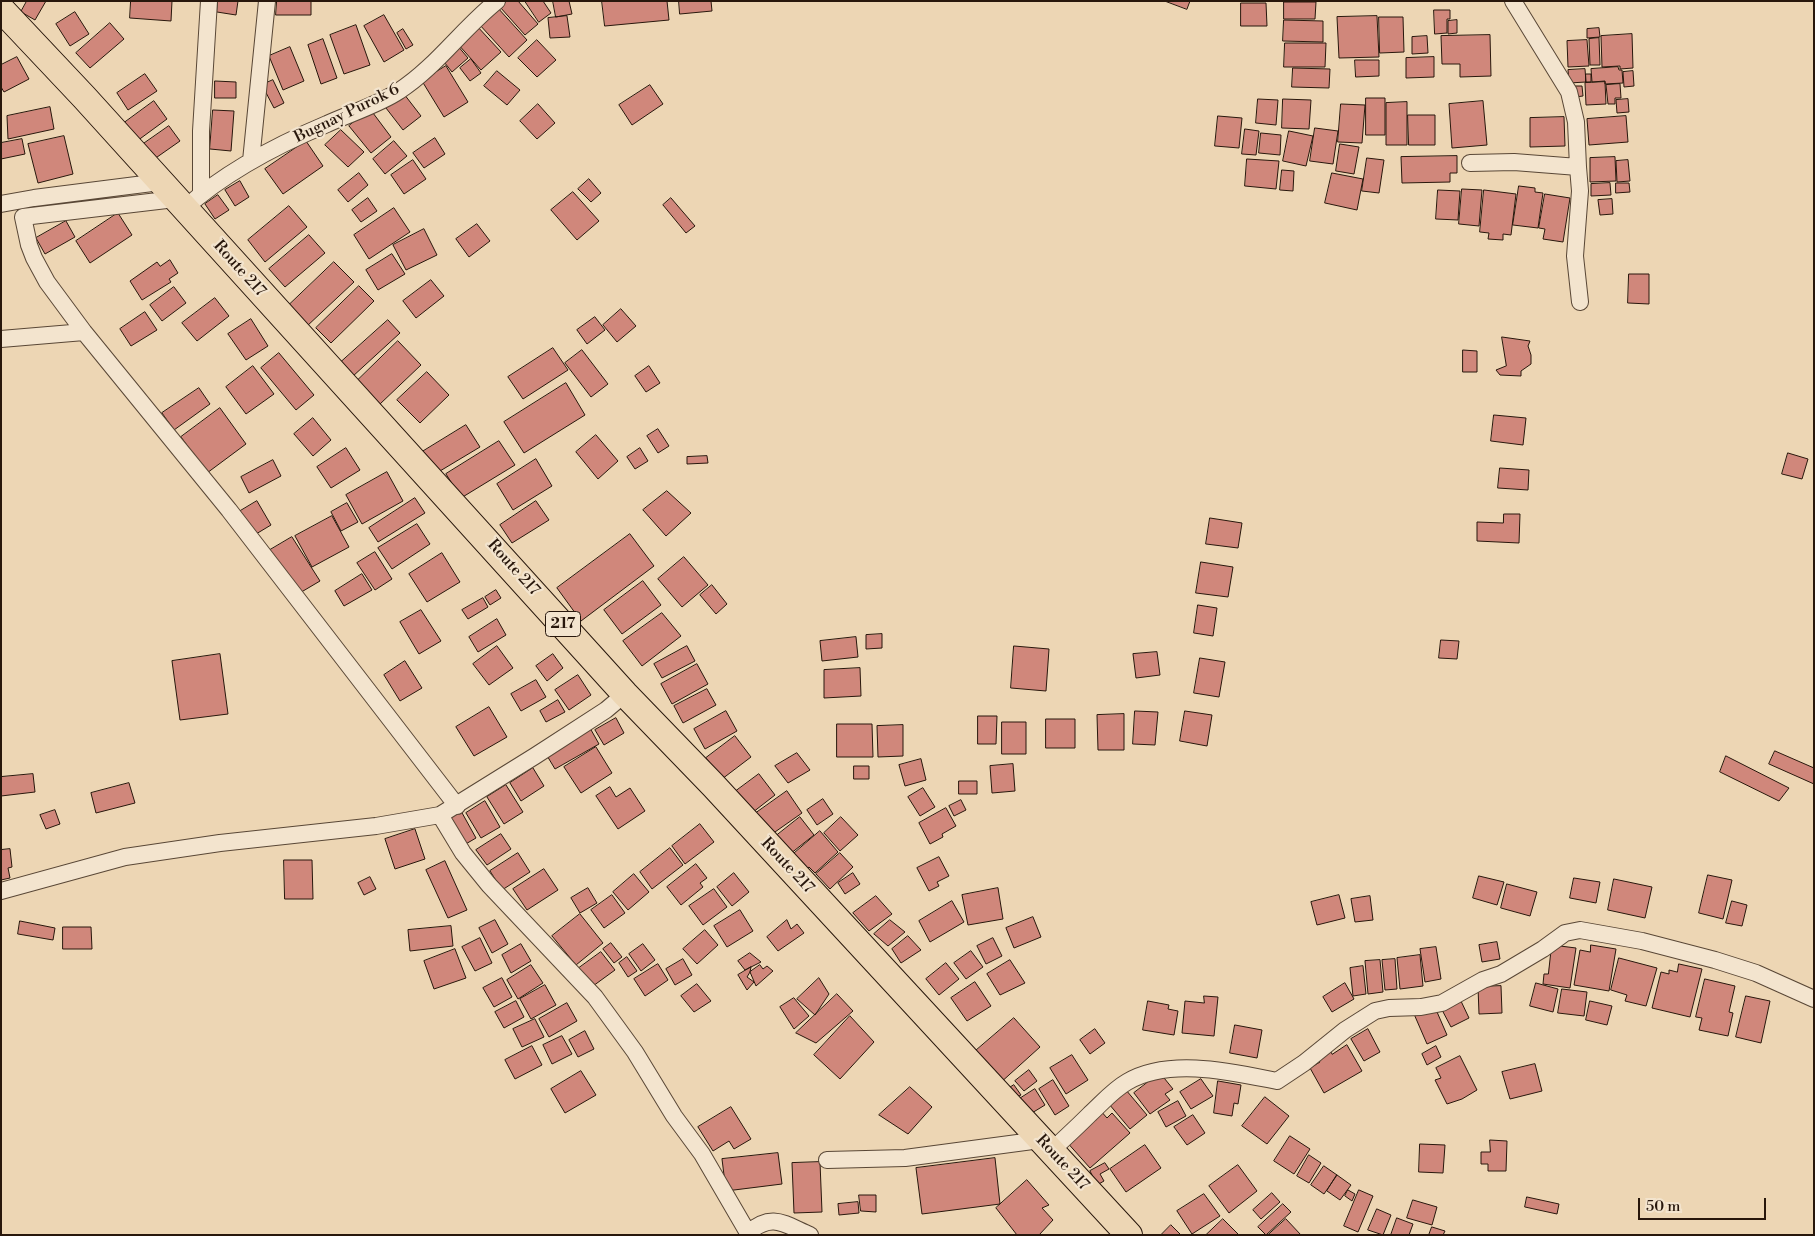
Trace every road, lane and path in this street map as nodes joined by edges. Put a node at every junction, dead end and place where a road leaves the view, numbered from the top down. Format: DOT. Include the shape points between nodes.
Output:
graph roads {
  1 [pos="209,1"];
  2 [pos="267,1"];
  3 [pos="497,1"];
  4 [pos="1514,1"];
  5 [pos="1,9"];
  6 [pos="251,161"];
  7 [pos="1470,163"];
  8 [pos="1578,167"];
  9 [pos="180,196"];
  10 [pos="1,204"];
  11 [pos="1580,302"];
  12 [pos="84,332"];
  13 [pos="1,339"];
  14 [pos="626,694"];
  15 [pos="457,806"];
  16 [pos="440,815"];
  17 [pos="1,891"];
  18 [pos="1814,999"];
  19 [pos="1046,1146"];
  20 [pos="828,1160"];
  21 [pos="1122,1233"];
  22 [pos="810,1235"];
  1 -- 9 [label="street" via="201,131"];
  2 -- 6 [label="street"];
  3 -- 6 [label="street, Bugnay Purok 6" via="399,92"];
  4 -- 8 [label="street" via="1569,92 1576,122"];
  5 -- 9 [label="main road, Route 217 / 217"];
  6 -- 9 [label="street, Bugnay Purok 6"];
  7 -- 8 [label="street" via="1514,162"];
  8 -- 11 [label="street" via="1580,191 1575,256"];
  9 -- 10 [label="street" via="34,198"];
  9 -- 12 [label="street" via="23,217 34,258 47,282"];
  9 -- 14 [label="main road, Route 217 / 217"];
  12 -- 13 [label="street"];
  12 -- 15 [label="street" via="229,510"];
  14 -- 15 [label="street"];
  14 -- 19 [label="main road, Route 217 / 217"];
  15 -- 16 [label="street"];
  16 -- 17 [label="street" via="125,857"];
  16 -- 22 [label="street" via="463,853 489,885 595,998 635,1052 674,1116 702,1154 748,1233 769,1220"];
  18 -- 19 [label="street" via="1756,973 1715,960 1642,941 1580,930 1565,933 1501,974 1483,980 1442,1003 1375,1011 1277,1081 1222,1071 1181,1068 1137,1076"];
  19 -- 20 [label="street" via="905,1158"];
  19 -- 21 [label="main road, Route 217 / 217"];
}
